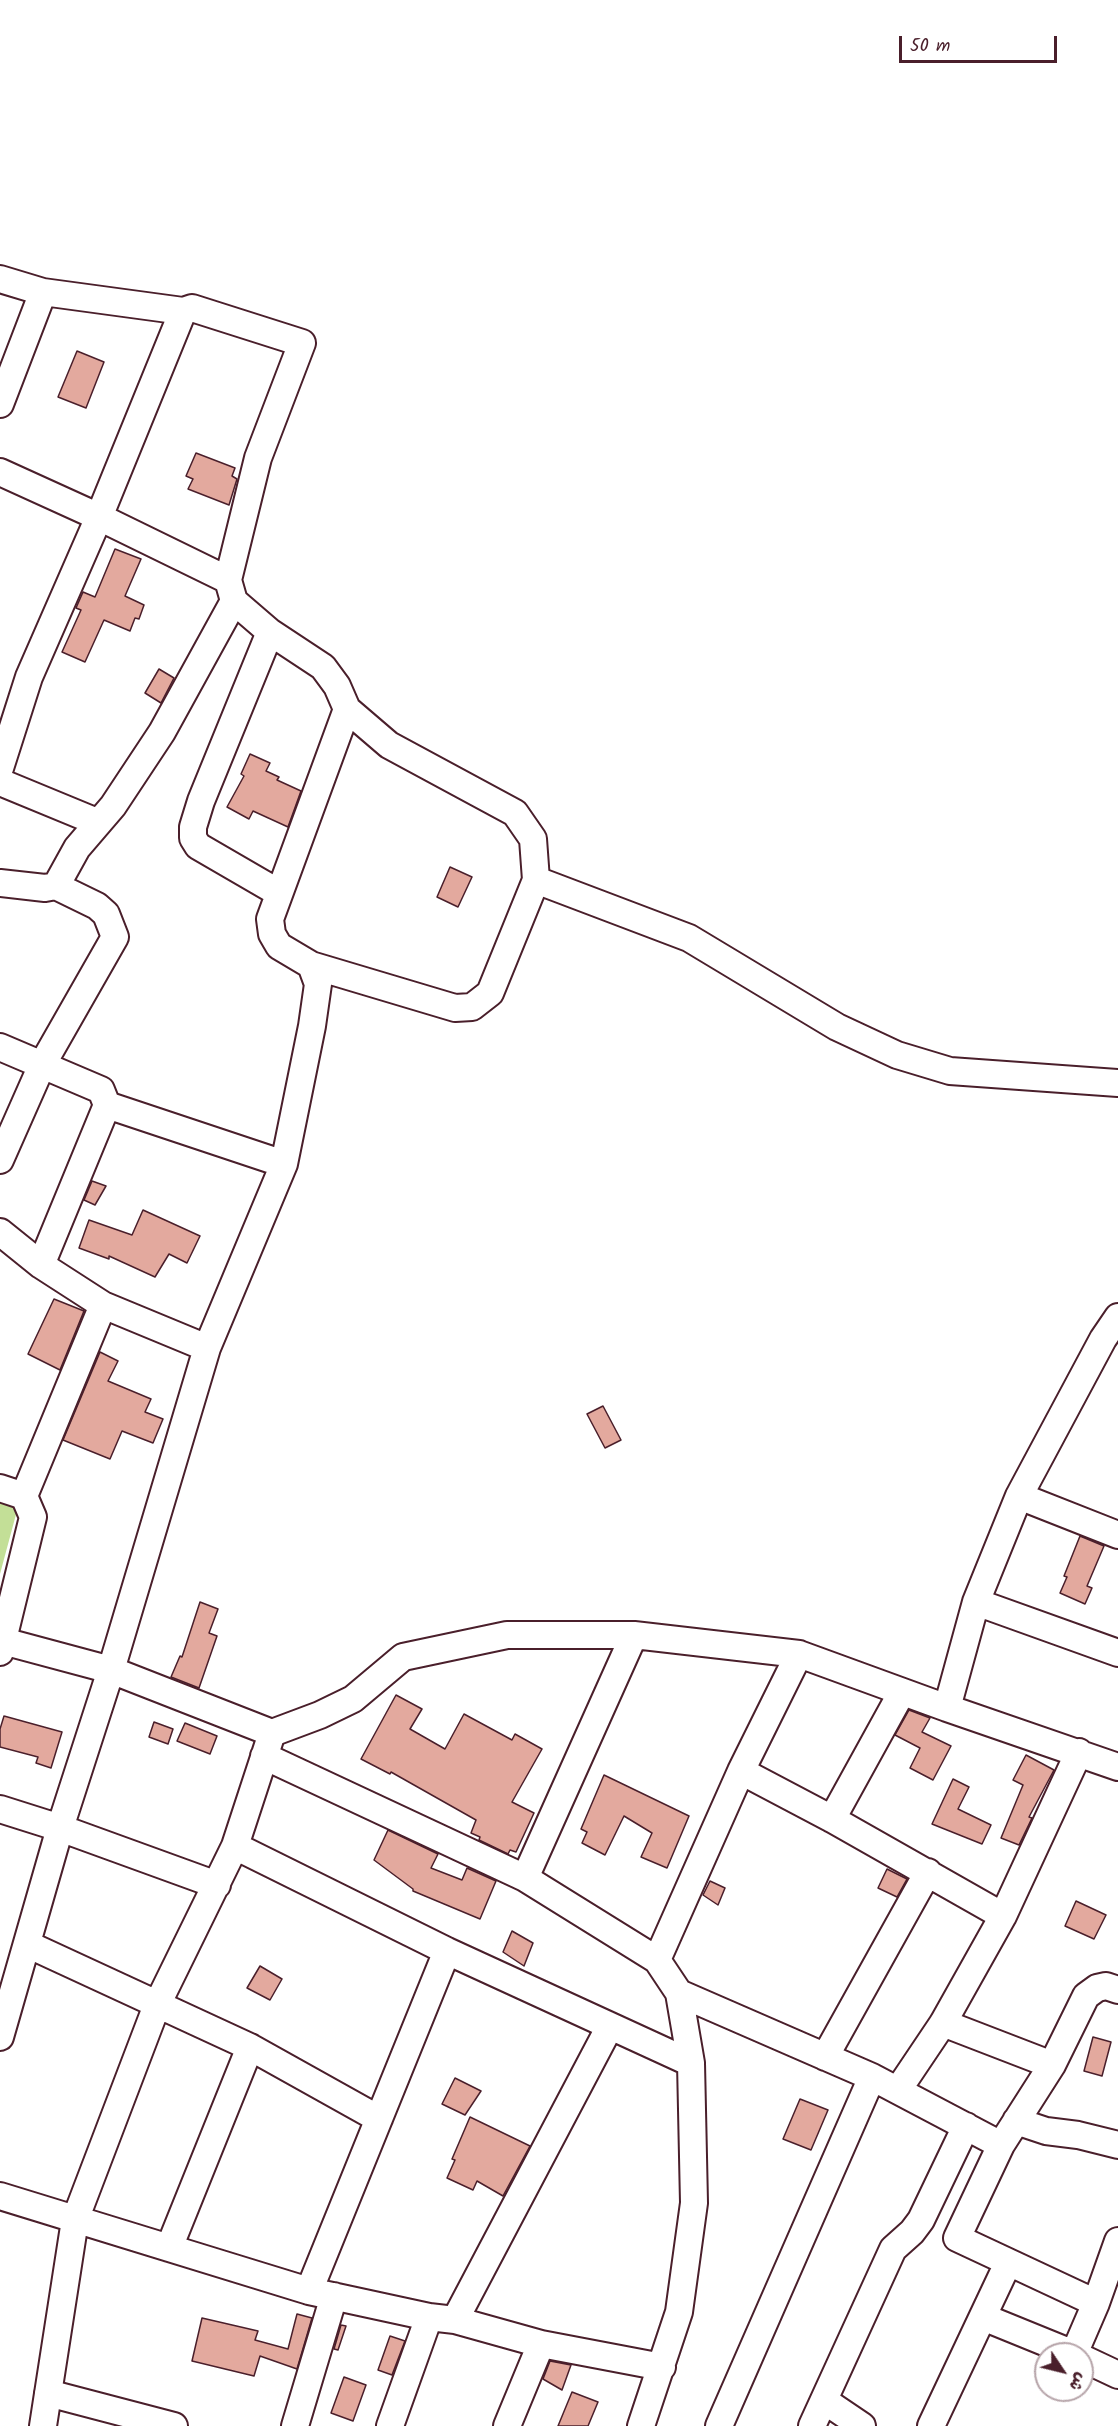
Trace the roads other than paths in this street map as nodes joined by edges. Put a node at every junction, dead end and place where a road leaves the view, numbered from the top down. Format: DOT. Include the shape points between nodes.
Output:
graph roads {
  1 [pos="0,279"];
  2 [pos="43,292"];
  3 [pos="183,311"];
  4 [pos="0,404"];
  5 [pos="0,472"];
  6 [pos="99,517"];
  7 [pos="231,591"];
  8 [pos="270,632"];
  9 [pos="347,709"];
  10 [pos="0,768"];
  11 [pos="0,782"];
  12 [pos="97,822"];
  13 [pos="536,880"];
  14 [pos="0,883"];
  15 [pos="56,886"];
  16 [pos="279,893"];
  17 [pos="311,965"];
  18 [pos="0,1047"];
  19 [pos="42,1065"];
  20 [pos="1118,1083"];
  21 [pos="107,1105"];
  22 [pos="0,1160"];
  23 [pos="284,1164"];
  24 [pos="0,1232"];
  25 [pos="42,1265"];
  26 [pos="103,1305"];
  27 [pos="1118,1317"];
  28 [pos="207,1348"];
  29 [pos="0,1488"];
  30 [pos="24,1496"];
  31 [pos="1019,1496"];
  32 [pos="1118,1535"];
  33 [pos="976,1602"];
  34 [pos="634,1635"];
  35 [pos="2,1647"];
  36 [pos="1118,1653"];
  37 [pos="799,1654"];
  38 [pos="111,1670"];
  39 [pos="903,1692"];
  40 [pos="947,1708"];
  41 [pos="268,1744"];
  42 [pos="1078,1752"];
  43 [pos="1118,1767"];
  44 [pos="741,1771"];
  45 [pos="0,1809"];
  46 [pos="832,1819"];
  47 [pos="60,1828"];
  48 [pos="236,1846"];
  49 [pos="928,1872"];
  50 [pos="525,1878"];
  51 [pos="217,1886"];
  52 [pos="1003,1916"];
  53 [pos="27,1944"];
  54 [pos="447,1951"];
  55 [pos="657,1960"];
  56 [pos="1118,1990"];
  57 [pos="680,1993"];
  58 [pos="157,2006"];
  59 [pos="943,2023"];
  60 [pos="610,2026"];
  61 [pos="0,2037"];
  62 [pos="250,2047"];
  63 [pos="825,2057"];
  64 [pos="692,2063"];
  65 [pos="1052,2064"];
  66 [pos="872,2077"];
  67 [pos="897,2090"];
  68 [pos="379,2119"];
  69 [pos="1016,2121"];
  70 [pos="966,2126"];
  71 [pos="1002,2145"];
  72 [pos="1118,2145"];
  73 [pos="0,2196"];
  74 [pos="75,2220"];
  75 [pos="921,2220"];
  76 [pos="957,2238"];
  77 [pos="1118,2241"];
  78 [pos="169,2248"];
  79 [pos="1008,2263"];
  80 [pos="309,2291"];
  81 [pos="334,2296"];
  82 [pos="1096,2303"];
  83 [pos="429,2317"];
  84 [pos="983,2317"];
  85 [pos="456,2320"];
  86 [pos="1044,2342"];
  87 [pos="1079,2342"];
  88 [pos="541,2344"];
  89 [pos="1094,2364"];
  90 [pos="662,2367"];
  91 [pos="1118,2375"];
  92 [pos="48,2393"];
  93 [pos="825,2401"];
  94 [pos="43,2426"];
  95 [pos="174,2426"];
  96 [pos="296,2426"];
  97 [pos="390,2426"];
  98 [pos="507,2426"];
  99 [pos="641,2426"];
  100 [pos="719,2426"];
  101 [pos="812,2426"];
  102 [pos="862,2426"];
  103 [pos="931,2426"];
  1 -- 2 [label="street"];
  2 -- 3 [label="street"];
  2 -- 4 [label="street"];
  3 -- 6 [label="street"];
  3 -- 7 [label="street" via="192,308 302,343 258,458"];
  5 -- 6 [label="street"];
  6 -- 7 [label="street"];
  6 -- 10 [label="street" via="29,677"];
  7 -- 8 [label="street"];
  7 -- 12 [label="street" via="162,732"];
  8 -- 9 [label="street" via="323,667"];
  8 -- 16 [label="street" via="201,801 193,837 198,846"];
  9 -- 13 [label="street" via="389,745 515,813 533,839"];
  9 -- 16 [label="street"];
  11 -- 12 [label="street"];
  12 -- 15 [label="street"];
  13 -- 17 [label="street" via="490,993 472,1007 454,1008"];
  13 -- 20 [label="street" via="689,938 837,1028 897,1055 950,1071"];
  14 -- 15 [label="street"];
  15 -- 19 [label="street" via="97,906 106,914 115,937"];
  16 -- 17 [label="street" via="270,919 272,934 279,946"];
  17 -- 23 [label="street" via="318,984"];
  18 -- 19 [label="street"];
  19 -- 21 [label="street" via="101,1090"];
  19 -- 22 [label="street"];
  21 -- 23 [label="street"];
  21 -- 25 [label="street"];
  23 -- 28 [label="street"];
  24 -- 25 [label="street"];
  25 -- 26 [label="street"];
  26 -- 28 [label="street"];
  26 -- 30 [label="street"];
  27 -- 31 [label="street"];
  28 -- 38 [label="street"];
  29 -- 30 [label="street"];
  30 -- 35 [label="street" via="33,1517"];
  31 -- 32 [label="street"];
  31 -- 33 [label="street"];
  33 -- 36 [label="street"];
  33 -- 40 [label="street"];
  34 -- 37 [label="street"];
  34 -- 41 [label="street" via="507,1635 403,1657 353,1699"];
  34 -- 50 [label="street"];
  35 -- 38 [label="street"];
  37 -- 39 [label="street"];
  37 -- 44 [label="street"];
  38 -- 41 [label="street"];
  38 -- 47 [label="street"];
  39 -- 40 [label="street"];
  39 -- 46 [label="street"];
  40 -- 42 [label="street"];
  41 -- 48 [label="street"];
  41 -- 50 [label="street"];
  42 -- 43 [label="street"];
  42 -- 52 [label="street"];
  44 -- 46 [label="street"];
  44 -- 55 [label="street"];
  45 -- 47 [label="street"];
  46 -- 49 [label="street"];
  47 -- 51 [label="street"];
  47 -- 53 [label="street"];
  48 -- 51 [label="street"];
  48 -- 54 [label="street"];
  49 -- 52 [label="street"];
  49 -- 63 [label="street"];
  50 -- 55 [label="street"];
  51 -- 58 [label="street"];
  52 -- 59 [label="street"];
  53 -- 58 [label="street"];
  53 -- 61 [label="street"];
  54 -- 60 [label="street"];
  54 -- 68 [label="street"];
  55 -- 57 [label="street"];
  56 -- 65 [label="street" via="1106,1986 1086,1996"];
  57 -- 63 [label="street"];
  57 -- 64 [label="street"];
  58 -- 62 [label="street"];
  58 -- 74 [label="street"];
  59 -- 65 [label="street"];
  59 -- 67 [label="street"];
  60 -- 64 [label="street"];
  60 -- 85 [label="street"];
  62 -- 68 [label="street"];
  62 -- 78 [label="street"];
  63 -- 66 [label="street"];
  64 -- 90 [label="street" via="694,2203 678,2312"];
  65 -- 69 [label="street"];
  66 -- 67 [label="street"];
  66 -- 100 [label="street"];
  67 -- 70 [label="street"];
  68 -- 80 [label="street"];
  69 -- 71 [label="street"];
  69 -- 72 [label="street"];
  70 -- 71 [label="street"];
  70 -- 75 [label="street"];
  71 -- 76 [label="street"];
  73 -- 74 [label="street"];
  74 -- 78 [label="street"];
  74 -- 92 [label="street"];
  75 -- 76 [label="street"];
  75 -- 93 [label="street" via="893,2249"];
  76 -- 79 [label="street"];
  77 -- 82 [label="street"];
  78 -- 80 [label="street"];
  79 -- 82 [label="street"];
  79 -- 84 [label="street"];
  80 -- 81 [label="street"];
  81 -- 83 [label="street"];
  81 -- 96 [label="street"];
  82 -- 87 [label="street"];
  83 -- 85 [label="street"];
  83 -- 97 [label="street"];
  84 -- 86 [label="street"];
  84 -- 103 [label="street"];
  85 -- 88 [label="street"];
  88 -- 90 [label="street"];
  88 -- 98 [label="street"];
  89 -- 91 [label="street"];
  90 -- 99 [label="street"];
  92 -- 94 [label="street"];
  92 -- 95 [label="street"];
  93 -- 101 [label="street"];
  93 -- 102 [label="street"];
}
